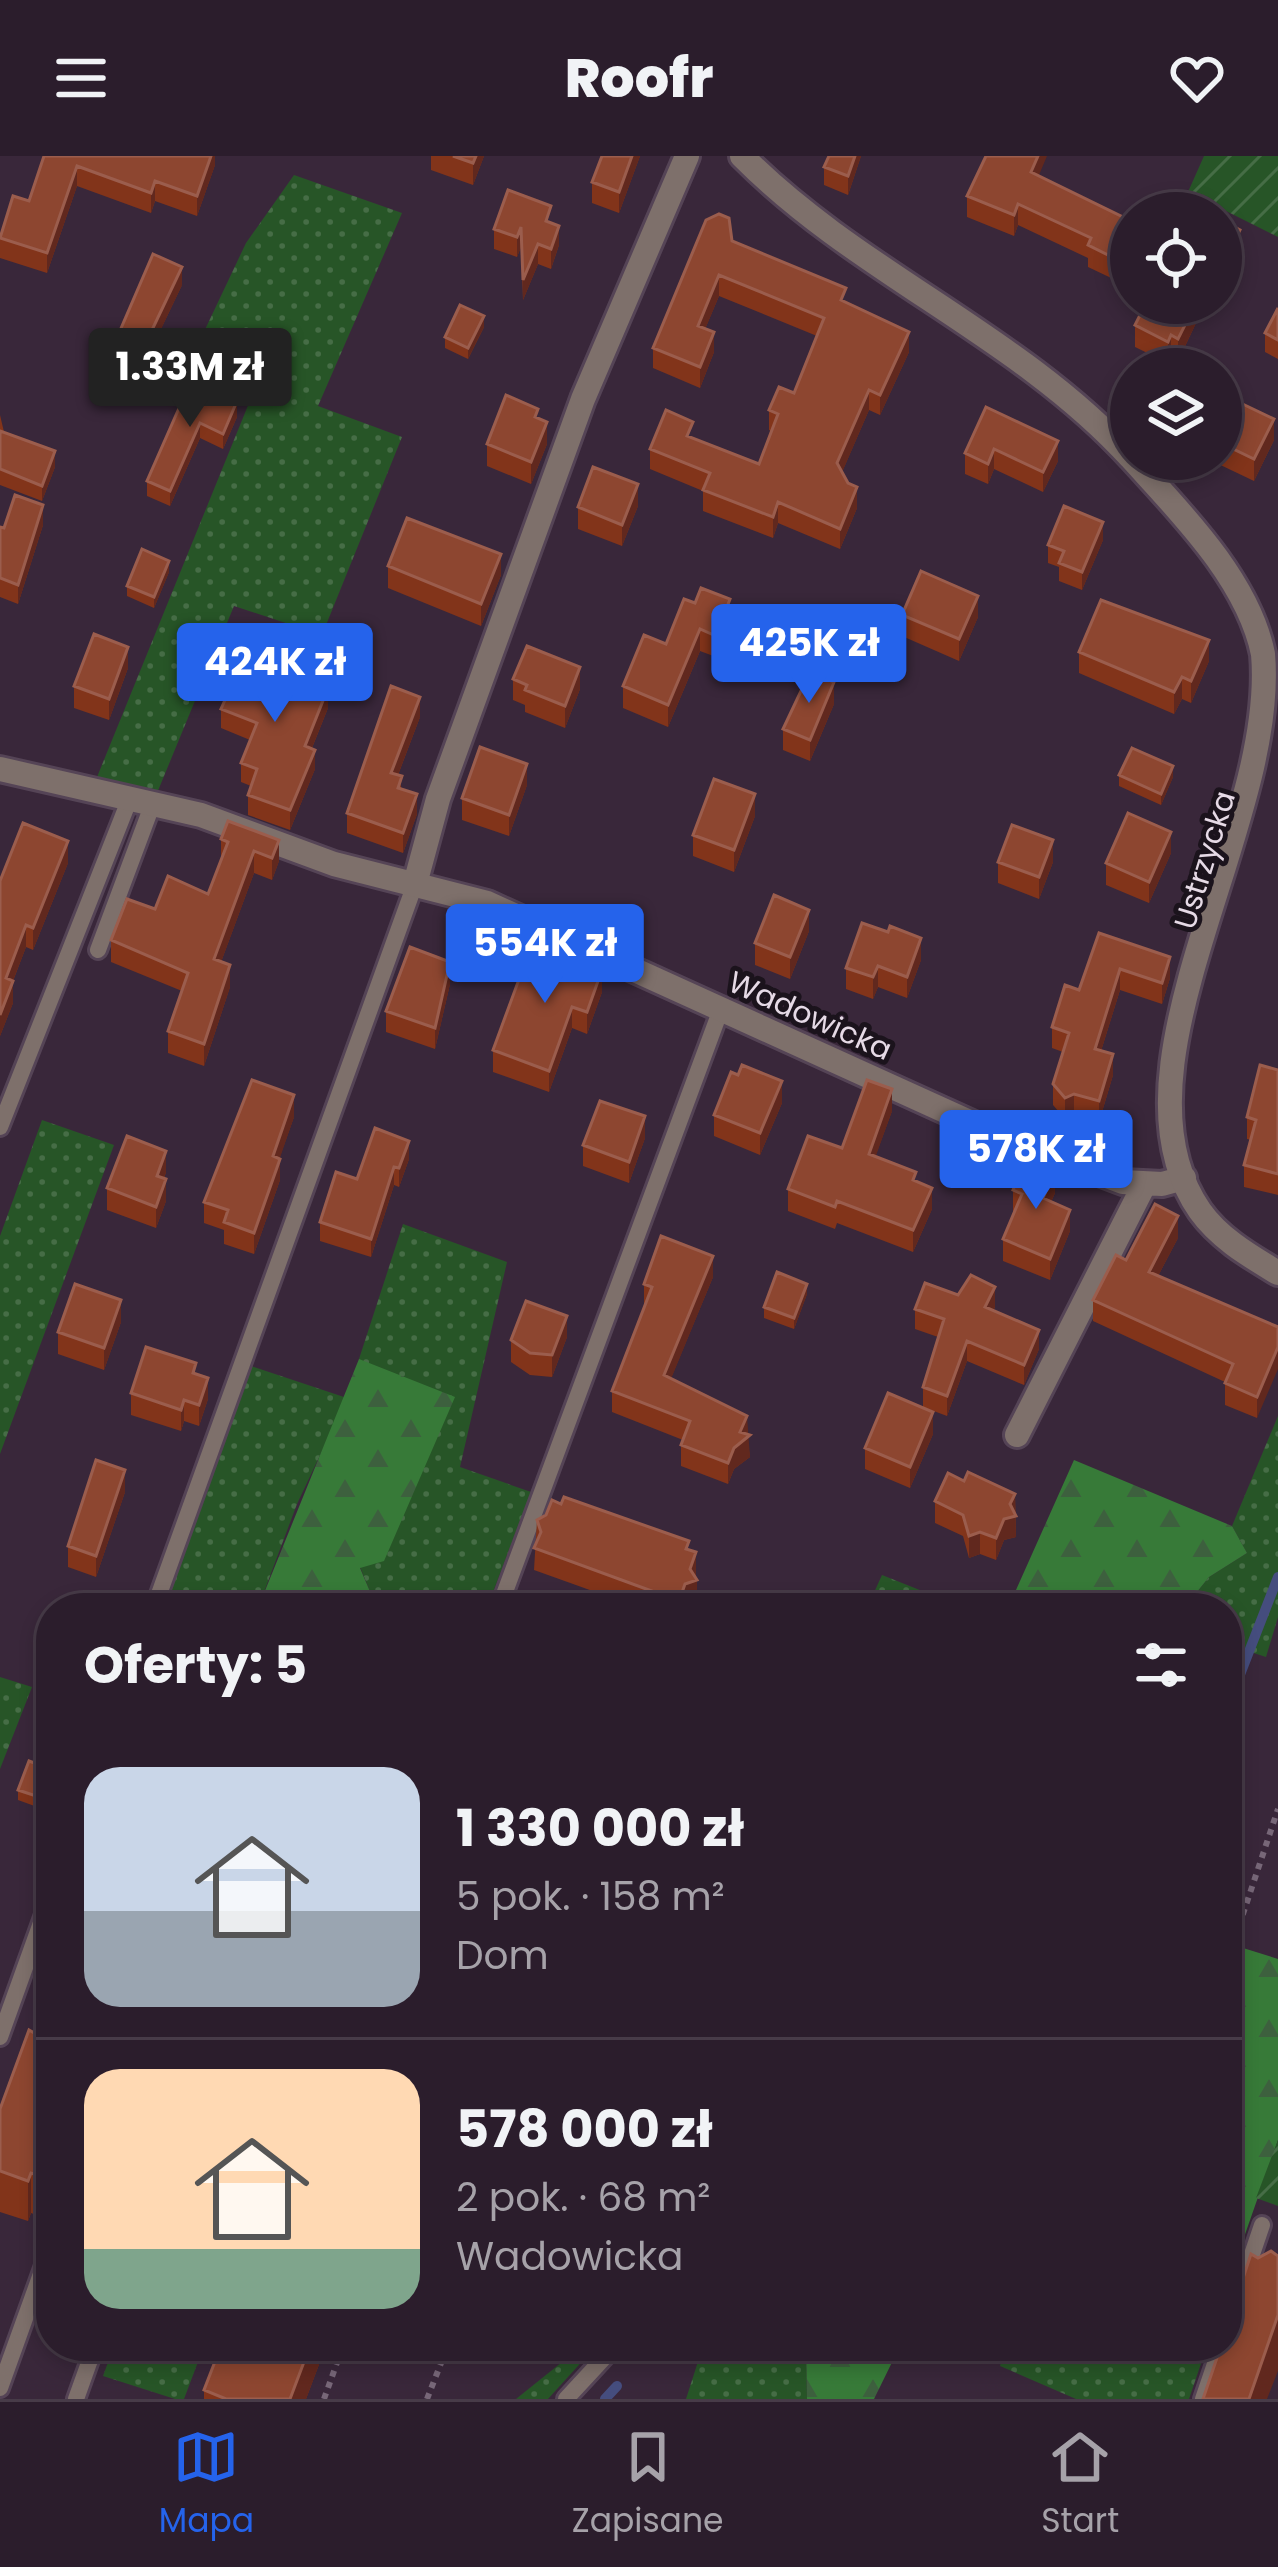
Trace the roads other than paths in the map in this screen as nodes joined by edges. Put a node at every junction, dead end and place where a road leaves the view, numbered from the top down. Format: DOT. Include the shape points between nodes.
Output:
graph roads {
  1 [pos="688,156"];
  2 [pos="742,156"];
  3 [pos="1110,438"];
  4 [pos="1148,480"];
  5 [pos="1272,669"];
  6 [pos="0,769"];
  7 [pos="141,801"];
  8 [pos="415,884"];
  9 [pos="98,950"];
  10 [pos="721,1010"];
  11 [pos="0,1127"];
  12 [pos="1184,1178"];
  13 [pos="1144,1185"];
  14 [pos="1278,1273"];
  15 [pos="1017,1435"];
  16 [pos="159,1593"];
  17 [pos="505,1593"];
  18 [pos="36,1937"];
  19 [pos="0,2037"];
  20 [pos="1262,2225"];
  21 [pos="1242,2284"];
  22 [pos="36,2288"];
  23 [pos="89,2361"];
  24 [pos="601,2361"];
  25 [pos="1216,2361"];
  26 [pos="0,2389"];
  27 [pos="76,2399"];
  28 [pos="566,2399"];
  29 [pos="1202,2399"];
  1 -- 8 [label="street" via="583,399 437,799"];
  2 -- 3 [label="street, Ustrzycka" via="859,254 1060,388"];
  4 -- 5 [label="street, Ustrzycka" via="1234,586"];
  5 -- 12 [label="street, Ustrzycka" via="1261,779 1170,1093"];
  6 -- 7 [label="street, Wadowicka"];
  7 -- 8 [label="street, Wadowicka"];
  7 -- 9 [label="lane"];
  7 -- 11 [label="lane"];
  8 -- 10 [label="street, Wadowicka" via="519,915"];
  8 -- 16 [label="lane"];
  10 -- 13 [label="street, Wadowicka" via="998,1135"];
  10 -- 17 [label="lane"];
  12 -- 13 [label="street, Wadowicka"];
  12 -- 14 [label="street, Ustrzycka" via="1215,1230"];
  13 -- 15 [label="street"];
  18 -- 19 [label="lane"];
  20 -- 21 [label="lane"];
  22 -- 26 [label="lane"];
  23 -- 27 [label="lane"];
  24 -- 28 [label="lane"];
  25 -- 29 [label="lane"];
}
